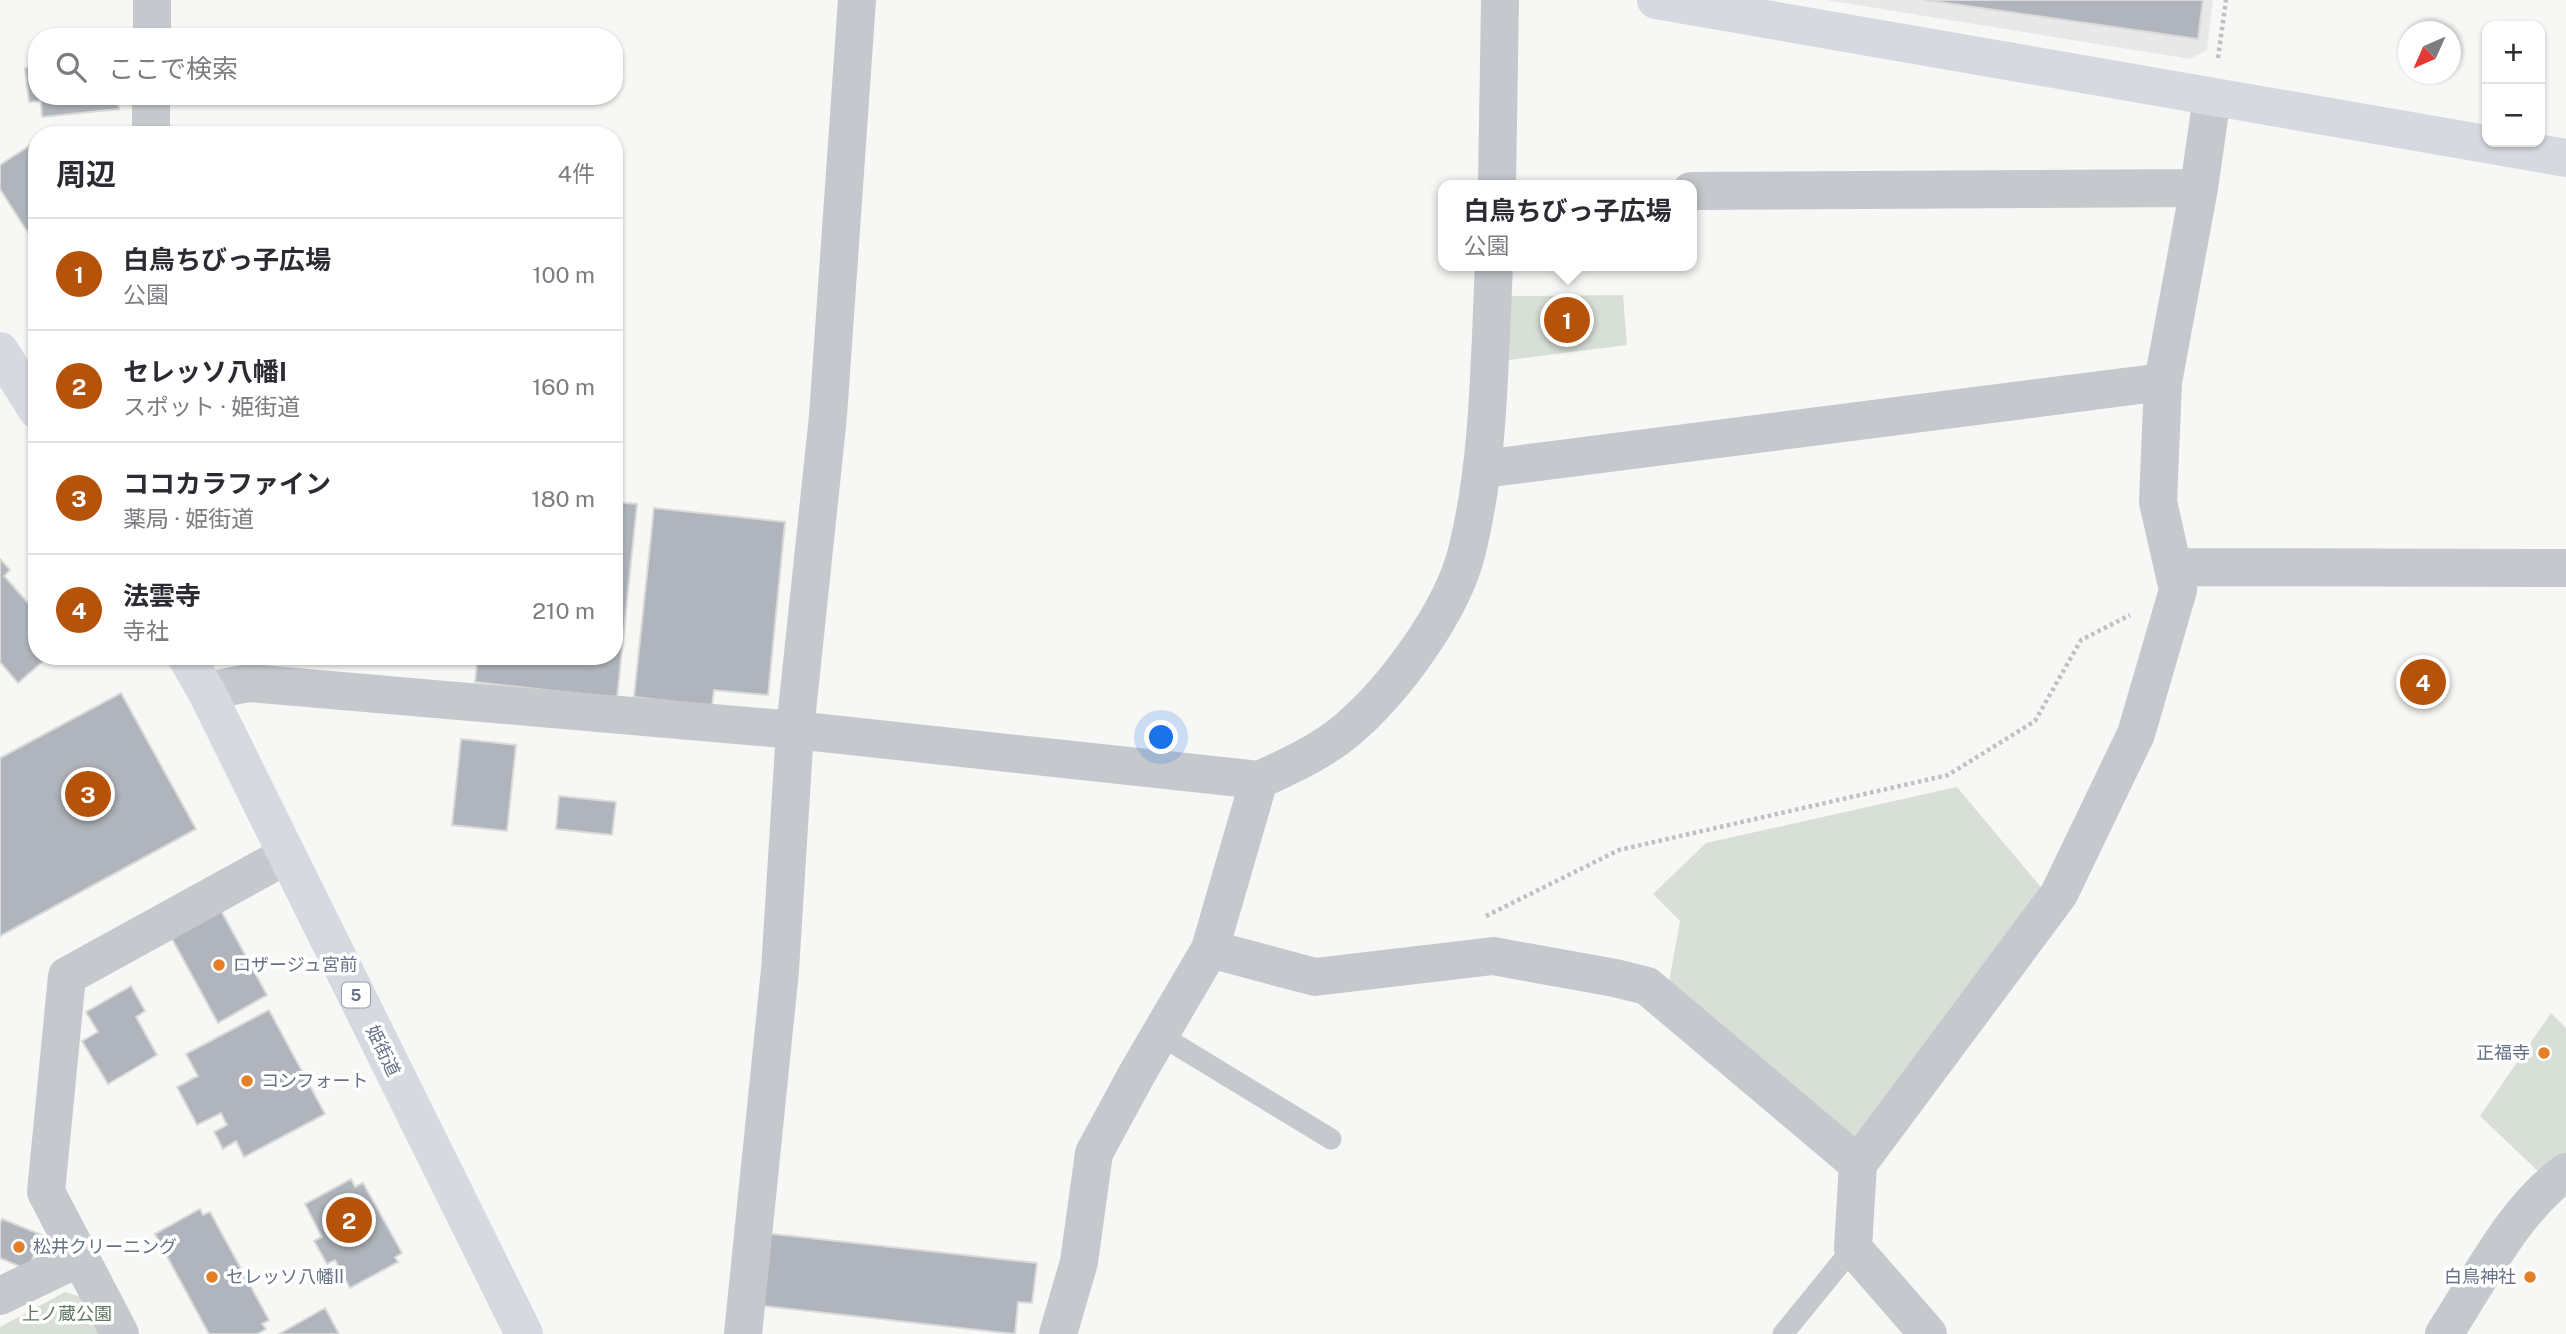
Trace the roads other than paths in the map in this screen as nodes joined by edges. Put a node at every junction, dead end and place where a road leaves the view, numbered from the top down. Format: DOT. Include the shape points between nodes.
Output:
graph roads {
  1 [pos="152,0"];
  2 [pos="858,0"];
  3 [pos="1500,0"];
  4 [pos="1656,0"];
  5 [pos="152,28"];
  6 [pos="2212,97"];
  7 [pos="151,105"];
  8 [pos="151,126"];
  9 [pos="2566,158"];
  10 [pos="1497,180"];
  11 [pos="2199,188"];
  12 [pos="1697,191"];
  13 [pos="1493,271"];
  14 [pos="0,351"];
  15 [pos="2163,382"];
  16 [pos="28,396"];
  17 [pos="1483,469"];
  18 [pos="2566,568"];
  19 [pos="2175,579"];
  20 [pos="191,665"];
  21 [pos="206,691"];
  22 [pos="795,730"];
  23 [pos="1259,780"];
  24 [pos="287,855"];
  25 [pos="1210,949"];
  26 [pos="1160,1035"];
  27 [pos="1331,1139"];
  28 [pos="1858,1164"];
  29 [pos="2566,1172"];
  30 [pos="1853,1248"];
  31 [pos="79,1258"];
  32 [pos="0,1296"];
  33 [pos="120,1334"];
  34 [pos="524,1334"];
  35 [pos="743,1334"];
  36 [pos="1058,1334"];
  37 [pos="1783,1334"];
  38 [pos="1928,1334"];
  39 [pos="2444,1334"];
  1 -- 5 [label="street"];
  2 -- 22 [label="street" via="828,416"];
  3 -- 10 [label="street"];
  4 -- 6 [label="street"];
  6 -- 9 [label="street"];
  6 -- 11 [label="street"];
  7 -- 8 [label="street"];
  11 -- 12 [label="street"];
  11 -- 15 [label="street"];
  13 -- 17 [label="street"];
  14 -- 16 [label="street"];
  15 -- 17 [label="street"];
  15 -- 19 [label="street" via="2158,502"];
  17 -- 23 [label="street" via="1467,553 1454,589 1410,661 1346,730 1309,756"];
  18 -- 19 [label="street"];
  19 -- 28 [label="street" via="2136,734 2059,894"];
  20 -- 21 [label="street, 姫街道 / 5"];
  21 -- 22 [label="street" via="249,683"];
  21 -- 24 [label="street, 姫街道 / 5"];
  22 -- 23 [label="street"];
  22 -- 35 [label="street" via="780,970"];
  23 -- 25 [label="street"];
  24 -- 31 [label="street" via="67,976 46,1192"];
  24 -- 34 [label="street, 姫街道 / 5"];
  25 -- 26 [label="street"];
  25 -- 28 [label="street" via="1315,977 1493,956 1647,986"];
  26 -- 27 [label="lane"];
  26 -- 36 [label="street" via="1094,1153 1079,1262"];
  28 -- 30 [label="street"];
  29 -- 39 [label="street" via="2548,1185 2515,1224"];
  30 -- 37 [label="lane"];
  30 -- 38 [label="street"];
  31 -- 32 [label="street"];
  31 -- 33 [label="street"];
}
